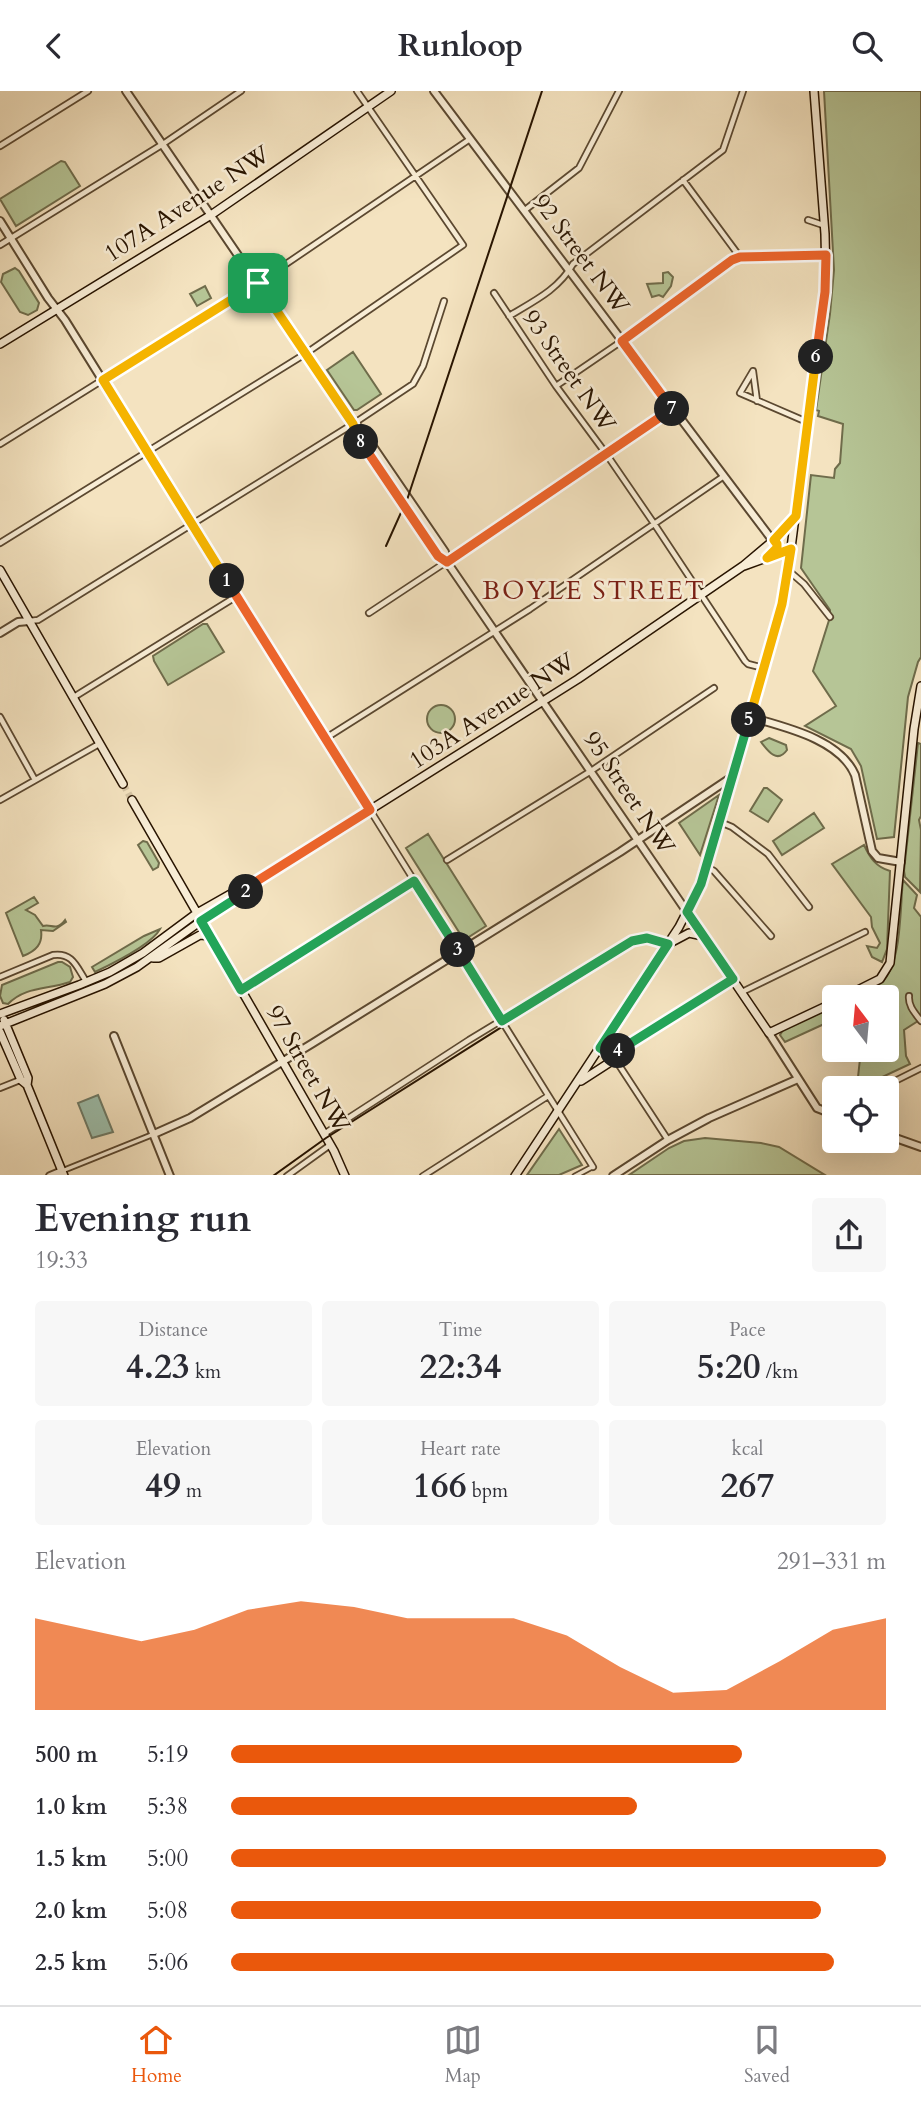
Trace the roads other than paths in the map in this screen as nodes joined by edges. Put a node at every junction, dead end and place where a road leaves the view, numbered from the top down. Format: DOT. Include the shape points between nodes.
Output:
graph roads {
  1 [pos="88,91"];
  2 [pos="126,91"];
  3 [pos="241,91"];
  4 [pos="357,91"];
  5 [pos="391,91"];
  6 [pos="434,91"];
  7 [pos="619,91"];
  8 [pos="743,91"];
  9 [pos="814,91"];
  10 [pos="368,107"];
  11 [pos="471,139"];
  12 [pos="163,144"];
  13 [pos="0,146"];
  14 [pos="415,176"];
  15 [pos="683,180"];
  16 [pos="525,210"];
  17 [pos="211,215"];
  18 [pos="808,220"];
  19 [pos="0,221"];
  20 [pos="824,225"];
  21 [pos="11,239"];
  22 [pos="0,246"];
  23 [pos="826,255"];
  24 [pos="740,257"];
  25 [pos="570,270"];
  26 [pos="258,283"];
  27 [pos="494,293"];
  28 [pos="444,301"];
  29 [pos="57,309"];
  30 [pos="509,316"];
  31 [pos="622,341"];
  32 [pos="0,344"];
  33 [pos="305,354"];
  34 [pos="103,380"];
  35 [pos="556,386"];
  36 [pos="757,401"];
  37 [pos="673,408"];
  38 [pos="807,423"];
  39 [pos="353,424"];
  40 [pos="0,444"];
  41 [pos="147,451"];
  42 [pos="607,455"];
  43 [pos="724,476"];
  44 [pos="796,516"];
  45 [pos="191,524"];
  46 [pos="655,525"];
  47 [pos="774,540"];
  48 [pos="0,543"];
  49 [pos="791,549"];
  50 [pos="767,558"];
  51 [pos="447,562"];
  52 [pos="743,566"];
  53 [pos="0,570"];
  54 [pos="788,571"];
  55 [pos="701,595"];
  56 [pos="237,596"];
  57 [pos="369,613"];
  58 [pos="830,617"];
  59 [pos="29,621"];
  60 [pos="496,632"];
  61 [pos="0,633"];
  62 [pos="764,668"];
  63 [pos="921,686"];
  64 [pos="714,688"];
  65 [pos="73,698"];
  66 [pos="544,702"];
  67 [pos="750,716"];
  68 [pos="0,717"];
  69 [pos="917,737"];
  70 [pos="326,738"];
  71 [pos="100,744"];
  72 [pos="591,771"];
  73 [pos="732,777"];
  74 [pos="35,780"];
  75 [pos="123,784"];
  76 [pos="0,800"];
  77 [pos="132,800"];
  78 [pos="370,810"];
  79 [pos="719,822"];
  80 [pos="638,840"];
  81 [pos="447,860"];
  82 [pos="901,862"];
  83 [pos="706,867"];
  84 [pos="414,881"];
  85 [pos="809,907"];
  86 [pos="687,912"];
  87 [pos="199,917"];
  88 [pos="866,932"];
  89 [pos="210,936"];
  90 [pos="703,936"];
  91 [pos="771,936"];
  92 [pos="668,944"];
  93 [pos="459,952"];
  94 [pos="152,958"];
  95 [pos="0,977"];
  96 [pos="733,979"];
  97 [pos="87,982"];
  98 [pos="868,985"];
  99 [pos="92,989"];
  100 [pos="241,990"];
  101 [pos="741,992"];
  102 [pos="909,996"];
  103 [pos="822,1008"];
  104 [pos="0,1012"];
  105 [pos="502,1021"];
  106 [pos="921,1021"];
  107 [pos="3,1025"];
  108 [pos="0,1032"];
  109 [pos="769,1033"];
  110 [pos="114,1036"];
  111 [pos="0,1042"];
  112 [pos="7,1048"];
  113 [pos="600,1048"];
  114 [pos="614,1057"];
  115 [pos="282,1062"];
  116 [pos="921,1068"];
  117 [pos="798,1079"];
  118 [pos="899,1079"];
  119 [pos="25,1081"];
  120 [pos="575,1086"];
  121 [pos="0,1088"];
  122 [pos="548,1096"];
  123 [pos="558,1110"];
  124 [pos="822,1110"];
  125 [pos="154,1134"];
  126 [pos="324,1134"];
  127 [pos="899,1139"];
  128 [pos="668,1140"];
  129 [pos="330,1145"];
  130 [pos="921,1147"];
  131 [pos="593,1167"];
  132 [pos="63,1173"];
  133 [pos="50,1175"];
  134 [pos="170,1175"];
  135 [pos="287,1175"];
  136 [pos="345,1175"];
  137 [pos="423,1175"];
  138 [pos="514,1175"];
  139 [pos="575,1175"];
  140 [pos="613,1175"];
  1 -- 13 [label="street"];
  2 -- 12 [label="street, 95 Street NW"];
  3 -- 12 [label="street"];
  4 -- 10 [label="street"];
  5 -- 10 [label="main road, 107A Avenue NW"];
  6 -- 11 [label="street, 92 Street NW"];
  7 -- 16 [label="street" via="579,168"];
  8 -- 15 [label="street" via="723,150"];
  9 -- 20 [label="main road"];
  10 -- 14 [label="street"];
  10 -- 17 [label="main road, 107A Avenue NW"];
  11 -- 14 [label="street"];
  11 -- 16 [label="street, 92 Street NW"];
  12 -- 17 [label="street, 95 Street NW"];
  12 -- 21 [label="street"];
  14 -- 26 [label="street"];
  14 -- 33 [label="street" via="463,245"];
  15 -- 24 [label="street"];
  15 -- 25 [label="street"];
  16 -- 25 [label="street, 92 Street NW"];
  17 -- 26 [label="street, 95 Street NW"];
  17 -- 29 [label="main road, 107A Avenue NW"];
  18 -- 20 [label="street"];
  19 -- 21 [label="street"];
  20 -- 23 [label="main road"];
  21 -- 22 [label="street"];
  21 -- 29 [label="street"];
  23 -- 24 [label="street"];
  23 -- 38 [label="main road"];
  24 -- 31 [label="street"];
  25 -- 30 [label="street" via="566,278"];
  25 -- 31 [label="street, 92 Street NW"];
  26 -- 33 [label="street, 95 Street NW"];
  26 -- 34 [label="street"];
  27 -- 30 [label="street, 93 Street NW"];
  28 -- 39 [label="street" via="413,384"];
  29 -- 32 [label="main road, 107A Avenue NW"];
  29 -- 34 [label="street"];
  30 -- 35 [label="street, 93 Street NW"];
  31 -- 35 [label="street"];
  31 -- 37 [label="street, 92 Street NW"];
  33 -- 39 [label="street, 95 Street NW"];
  33 -- 41 [label="street"];
  34 -- 40 [label="street"];
  34 -- 41 [label="street"];
  35 -- 42 [label="street, 93 Street NW"];
  36 -- 36 [label="street" via="755,389 753,371 740,393"];
  36 -- 38 [label="street"];
  37 -- 42 [label="street"];
  37 -- 43 [label="street, 92 Street NW"];
  38 -- 44 [label="main road"];
  39 -- 45 [label="street"];
  39 -- 51 [label="street, 95 Street NW" via="438,556"];
  41 -- 45 [label="street"];
  41 -- 48 [label="street"];
  42 -- 46 [label="street, 93 Street NW"];
  42 -- 51 [label="street"];
  43 -- 46 [label="street"];
  43 -- 47 [label="street, 92 Street NW"];
  44 -- 47 [label="main road, 103A Avenue NW"];
  44 -- 49 [label="main road"];
  45 -- 56 [label="street"];
  45 -- 59 [label="street" via="38,620"];
  46 -- 55 [label="street, 93 Street NW"];
  46 -- 60 [label="street"];
  47 -- 50 [label="main road" via="777,548"];
  47 -- 52 [label="main road, 103A Avenue NW"];
  49 -- 50 [label="main road, 103A Avenue NW"];
  49 -- 54 [label="main road"];
  50 -- 52 [label="main road, 103A Avenue NW"];
  51 -- 57 [label="street"];
  51 -- 60 [label="street, 95 Street NW"];
  52 -- 55 [label="main road, 103A Avenue NW"];
  53 -- 59 [label="main road"];
  54 -- 58 [label="street"];
  54 -- 62 [label="main road"];
  55 -- 62 [label="street, 93 Street NW" via="745,661"];
  55 -- 66 [label="main road, 103A Avenue NW"];
  56 -- 65 [label="street"];
  56 -- 70 [label="street"];
  59 -- 61 [label="street"];
  59 -- 65 [label="main road"];
  60 -- 66 [label="street, 95 Street NW"];
  60 -- 70 [label="street"];
  62 -- 67 [label="main road"];
  63 -- 69 [label="main road"];
  64 -- 72 [label="street"];
  65 -- 71 [label="main road"];
  66 -- 72 [label="street, 95 Street NW"];
  66 -- 78 [label="main road, 103A Avenue NW"];
  67 -- 73 [label="main road"];
  67 -- 82 [label="street" via="838,751 851,765 858,784 872,852 878,858"];
  68 -- 74 [label="street"];
  69 -- 82 [label="main road"];
  70 -- 78 [label="street"];
  71 -- 74 [label="street"];
  71 -- 75 [label="main road"];
  72 -- 80 [label="street, 95 Street NW"];
  72 -- 81 [label="street"];
  73 -- 79 [label="main road"];
  73 -- 80 [label="street"];
  74 -- 76 [label="street"];
  77 -- 87 [label="main road, 97 Street NW"];
  78 -- 84 [label="street"];
  78 -- 87 [label="main road, 103A Avenue NW"];
  79 -- 83 [label="main road"];
  79 -- 85 [label="street" via="768,854"];
  80 -- 86 [label="street, 95 Street NW"];
  80 -- 93 [label="street"];
  82 -- 98 [label="main road" via="890,963 880,979"];
  83 -- 86 [label="main road"];
  83 -- 91 [label="street"];
  84 -- 93 [label="street"];
  84 -- 100 [label="street"];
  86 -- 90 [label="main road, 95 Street NW"];
  86 -- 92 [label="main road"];
  87 -- 89 [label="main road, 97 Street NW"];
  87 -- 94 [label="main road, 103A Avenue NW"];
  87 -- 97 [label="main road, 103A Avenue NW" via="131,961"];
  88 -- 101 [label="street"];
  89 -- 94 [label="main road" via="200,935"];
  89 -- 100 [label="main road, 97 Street NW"];
  90 -- 92 [label="main road" via="689,933"];
  90 -- 96 [label="main road, 95 Street NW"];
  92 -- 105 [label="street" via="647,938 632,941"];
  92 -- 113 [label="main road"];
  93 -- 105 [label="street"];
  93 -- 115 [label="street"];
  94 -- 99 [label="main road, 103A Avenue NW"];
  95 -- 97 [label="street" via="63,954"];
  96 -- 101 [label="main road, 95 Street NW"];
  96 -- 114 [label="street"];
  97 -- 99 [label="street"];
  97 -- 104 [label="main road, 103A Avenue NW"];
  99 -- 107 [label="main road, 103A Avenue NW"];
  100 -- 115 [label="main road, 97 Street NW"];
  101 -- 109 [label="main road, 95 Street NW"];
  102 -- 106 [label="street"];
  103 -- 109 [label="main road"];
  104 -- 107 [label="main road"];
  105 -- 122 [label="street"];
  105 -- 126 [label="street"];
  107 -- 119 [label="main road"];
  108 -- 112 [label="main road"];
  109 -- 117 [label="street, 95 Street NW"];
  110 -- 125 [label="street"];
  111 -- 112 [label="main road"];
  112 -- 119 [label="main road"];
  113 -- 114 [label="street"];
  113 -- 120 [label="main road"];
  114 -- 120 [label="main road"];
  114 -- 128 [label="street"];
  115 -- 125 [label="street" via="190,1118"];
  115 -- 126 [label="main road, 97 Street NW"];
  116 -- 118 [label="street"];
  117 -- 124 [label="street, 95 Street NW"];
  117 -- 128 [label="street"];
  119 -- 121 [label="street"];
  119 -- 132 [label="main road"];
  120 -- 123 [label="main road"];
  122 -- 123 [label="street"];
  122 -- 137 [label="street"];
  123 -- 131 [label="street"];
  123 -- 138 [label="main road"];
  125 -- 132 [label="street"];
  125 -- 134 [label="street"];
  126 -- 129 [label="main road, 97 Street NW"];
  127 -- 130 [label="street"];
  128 -- 140 [label="street"];
  129 -- 135 [label="street"];
  129 -- 136 [label="main road, 97 Street NW"];
  131 -- 139 [label="street"];
  132 -- 133 [label="street"];
}
